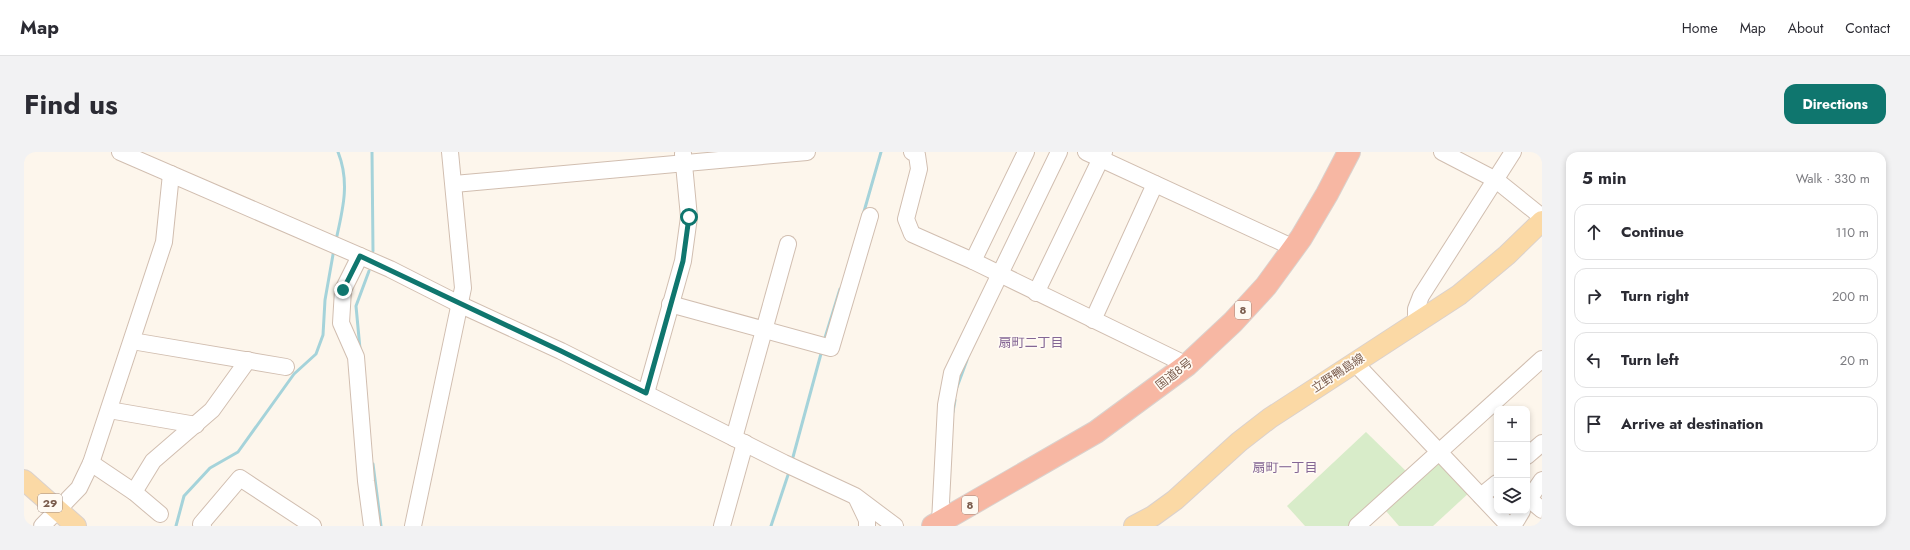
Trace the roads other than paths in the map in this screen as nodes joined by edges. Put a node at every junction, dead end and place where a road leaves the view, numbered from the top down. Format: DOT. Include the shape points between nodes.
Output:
graph roads {
  1 [pos="120,152"];
  2 [pos="450,152"];
  3 [pos="807,152"];
  4 [pos="912,152"];
  5 [pos="1026,152"];
  6 [pos="1059,152"];
  7 [pos="1349,152"];
  8 [pos="1442,152"];
  9 [pos="1513,152"];
  10 [pos="1097,154"];
  11 [pos="688,160"];
  12 [pos="171,174"];
  13 [pos="1496,180"];
  14 [pos="454,184"];
  15 [pos="1155,184"];
  16 [pos="870,216"];
  17 [pos="1542,217"];
  18 [pos="1542,221"];
  19 [pos="788,244"];
  20 [pos="1294,248"];
  21 [pos="360,256"];
  22 [pos="973,261"];
  23 [pos="1000,274"];
  24 [pos="1036,293"];
  25 [pos="670,304"];
  26 [pos="461,305"];
  27 [pos="1092,320"];
  28 [pos="1416,325"];
  29 [pos="764,329"];
  30 [pos="132,341"];
  31 [pos="1542,359"];
  32 [pos="248,360"];
  33 [pos="1354,362"];
  34 [pos="1187,365"];
  35 [pos="286,367"];
  36 [pos="646,393"];
  37 [pos="109,410"];
  38 [pos="196,425"];
  39 [pos="740,441"];
  40 [pos="1542,443"];
  41 [pos="1437,452"];
  42 [pos="1530,453"];
  43 [pos="91,463"];
  44 [pos="24,480"];
  45 [pos="1542,480"];
  46 [pos="1494,485"];
  47 [pos="134,492"];
  48 [pos="855,496"];
  49 [pos="1481,496"];
  50 [pos="1530,498"];
  51 [pos="1530,506"];
  52 [pos="58,510"];
  53 [pos="1542,510"];
  54 [pos="160,514"];
  55 [pos="1520,514"];
  56 [pos="936,524"];
  57 [pos="42,526"];
  58 [pos="76,526"];
  59 [pos="203,526"];
  60 [pos="313,526"];
  61 [pos="372,526"];
  62 [pos="413,526"];
  63 [pos="722,526"];
  64 [pos="867,526"];
  65 [pos="895,526"];
  66 [pos="1134,526"];
  67 [pos="1357,526"];
  68 [pos="1509,526"];
  69 [pos="1513,526"];
  1 -- 12 [label="street"];
  2 -- 14 [label="street"];
  3 -- 11 [label="street"];
  4 -- 22 [label="street" via="917,155 919,169 906,219 912,234"];
  5 -- 22 [label="street"];
  6 -- 23 [label="street"];
  7 -- 20 [label="highway, 国道8号 / 8"];
  8 -- 13 [label="street"];
  9 -- 13 [label="street"];
  10 -- 15 [label="street"];
  10 -- 24 [label="street"];
  11 -- 14 [label="street"];
  11 -- 25 [label="street" via="689,217 683,261"];
  12 -- 21 [label="street"];
  12 -- 30 [label="street" via="164,242"];
  13 -- 17 [label="street"];
  13 -- 28 [label="street" via="1421,296 1416,309"];
  14 -- 26 [label="street" via="463,288"];
  15 -- 20 [label="street"];
  15 -- 27 [label="street"];
  16 -- 29 [label="street" via="831,348"];
  18 -- 28 [label="main road, 立野鴨島線" via="1507,255 1459,295"];
  19 -- 29 [label="street"];
  20 -- 34 [label="highway, 国道8号 / 8" via="1233,322"];
  21 -- 26 [label="street"];
  21 -- 61 [label="street" via="343,290 341,323 356,356"];
  22 -- 23 [label="street"];
  23 -- 24 [label="street"];
  23 -- 56 [label="street" via="952,373 946,405"];
  24 -- 27 [label="street"];
  25 -- 29 [label="street"];
  25 -- 36 [label="street"];
  26 -- 36 [label="street"];
  26 -- 62 [label="street"];
  27 -- 34 [label="street"];
  28 -- 33 [label="main road, 立野鴨島線"];
  29 -- 39 [label="street"];
  30 -- 32 [label="street"];
  30 -- 37 [label="street"];
  31 -- 41 [label="street"];
  32 -- 35 [label="street"];
  32 -- 38 [label="street" via="212,410"];
  33 -- 41 [label="street"];
  33 -- 66 [label="main road, 立野鴨島線" via="1270,418 1239,442 1175,500 1154,516"];
  34 -- 56 [label="highway, 国道8号 / 8" via="1096,432"];
  36 -- 39 [label="street"];
  37 -- 38 [label="street"];
  37 -- 43 [label="street"];
  38 -- 47 [label="street" via="153,462"];
  39 -- 48 [label="street"];
  39 -- 63 [label="street"];
  40 -- 42 [label="street"];
  41 -- 49 [label="street"];
  41 -- 67 [label="street"];
  43 -- 47 [label="street"];
  43 -- 52 [label="street" via="79,488"];
  44 -- 52 [label="main road, 29"];
  45 -- 50 [label="street"];
  46 -- 49 [label="street"];
  47 -- 54 [label="street"];
  48 -- 64 [label="street" via="867,520"];
  48 -- 65 [label="street"];
  49 -- 68 [label="street"];
  51 -- 53 [label="street"];
  52 -- 57 [label="street"];
  52 -- 58 [label="main road, 29"];
  55 -- 69 [label="street"];
  59 -- 60 [label="street" via="201,524 240,478"];
}
